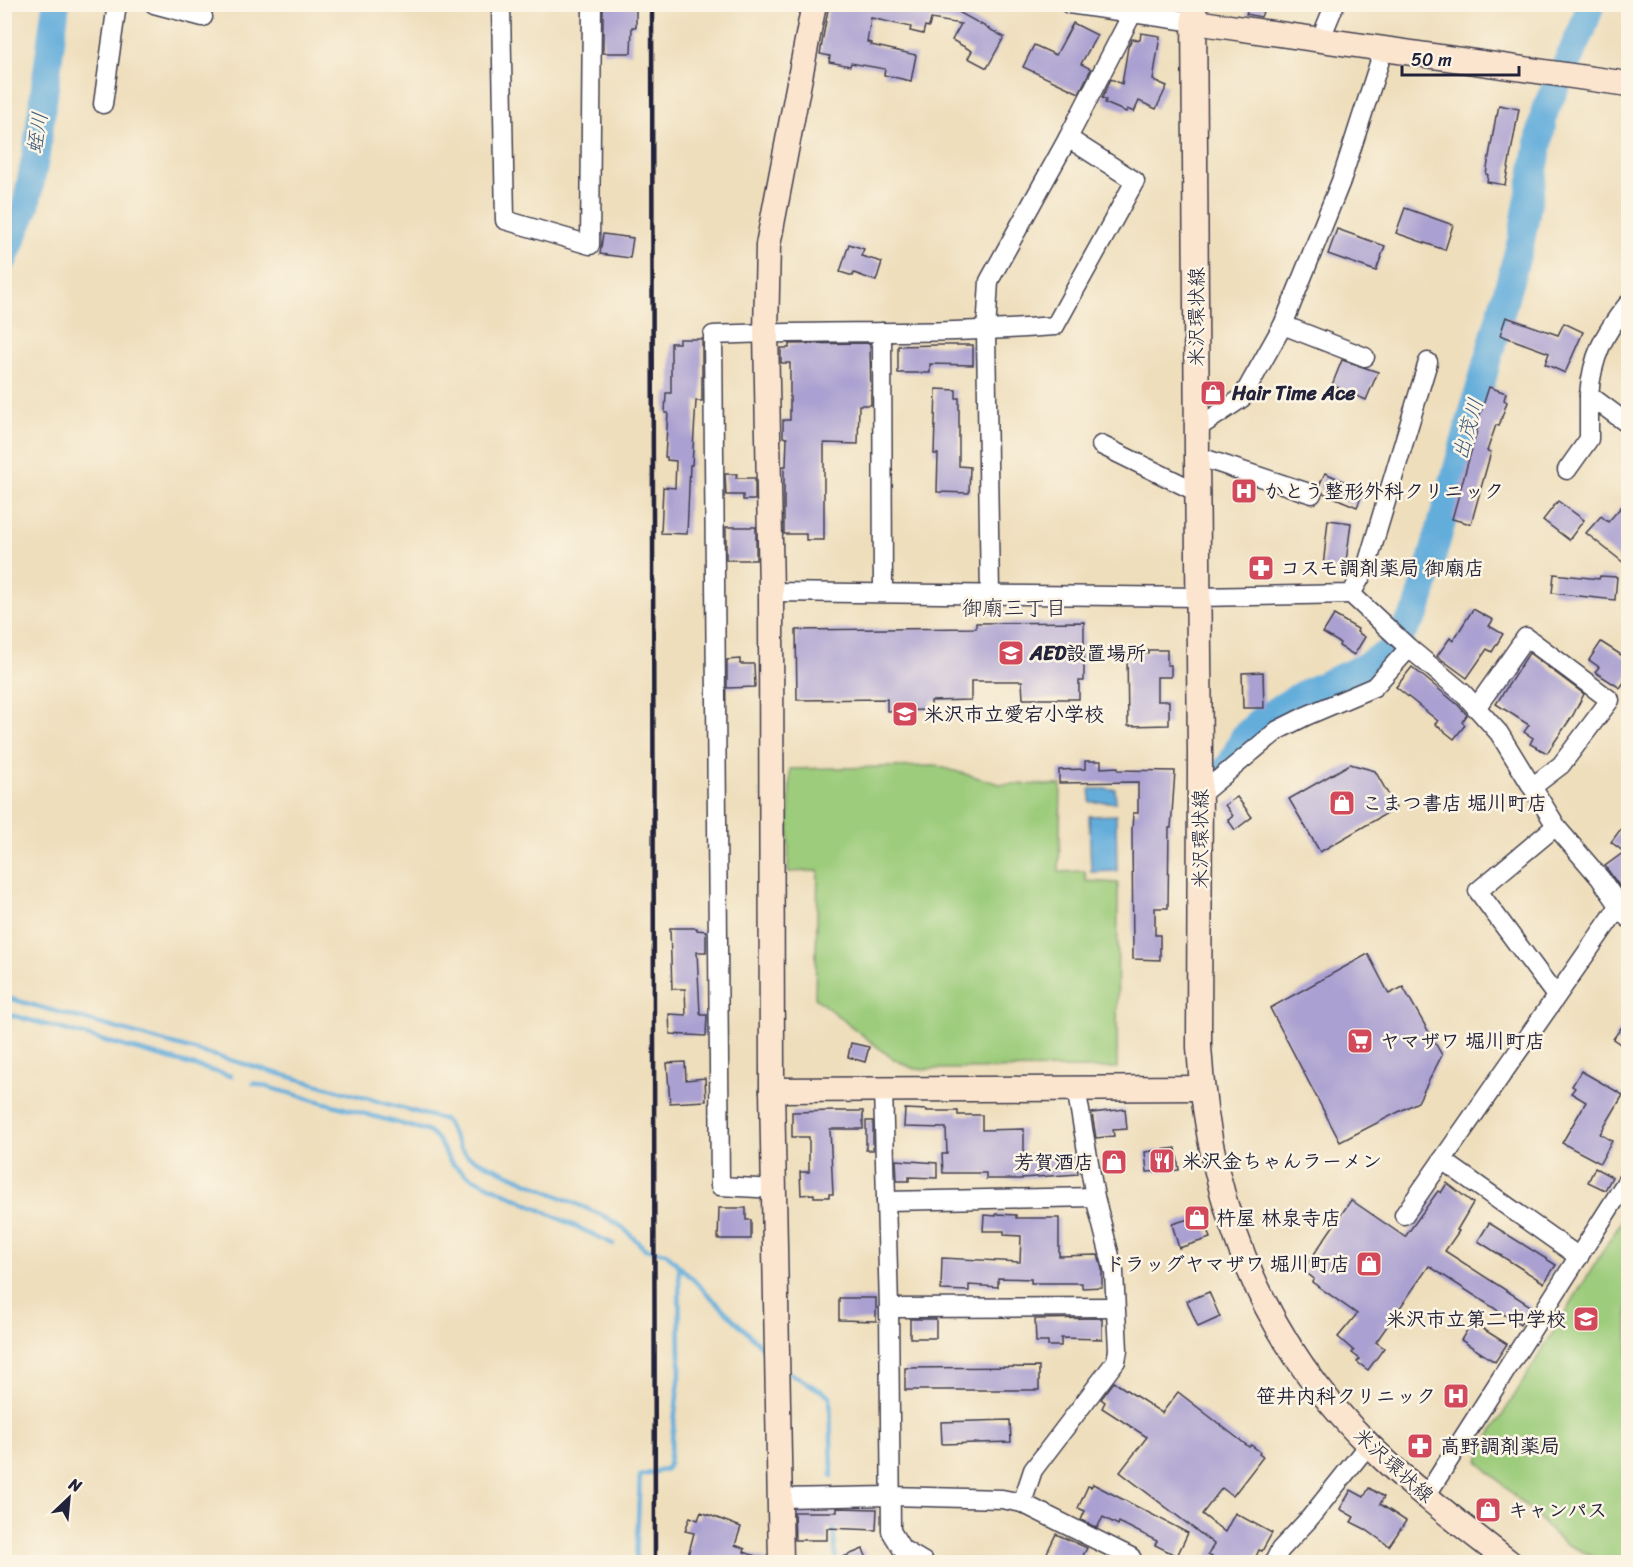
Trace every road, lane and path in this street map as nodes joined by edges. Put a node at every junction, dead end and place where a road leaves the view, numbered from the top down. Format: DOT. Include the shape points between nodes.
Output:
graph roads {
  1 [pos="117,4"];
  2 [pos="154,4"];
  3 [pos="505,4"];
  4 [pos="592,4"];
  5 [pos="814,4"];
  6 [pos="1069,4"];
  7 [pos="1335,4"];
  8 [pos="1195,13"];
  9 [pos="1132,14"];
  10 [pos="203,17"];
  11 [pos="1320,40"];
  12 [pos="1384,48"];
  13 [pos="1629,84"];
  14 [pos="103,104"];
  15 [pos="1068,138"];
  16 [pos="1629,304"];
  17 [pos="1282,326"];
  18 [pos="766,332"];
  19 [pos="882,332"];
  20 [pos="986,332"];
  21 [pos="1365,357"];
  22 [pos="1428,362"];
  23 [pos="1589,395"];
  24 [pos="1629,424"];
  25 [pos="1196,429"];
  26 [pos="1101,445"];
  27 [pos="1197,456"];
  28 [pos="1567,470"];
  29 [pos="1197,492"];
  30 [pos="1312,494"];
  31 [pos="771,592"];
  32 [pos="883,593"];
  33 [pos="990,594"];
  34 [pos="1351,594"];
  35 [pos="1198,597"];
  36 [pos="1409,648"];
  37 [pos="1476,708"];
  38 [pos="1532,787"];
  39 [pos="1201,794"];
  40 [pos="1556,826"];
  41 [pos="1624,911"];
  42 [pos="1556,996"];
  43 [pos="1076,1088"];
  44 [pos="1202,1088"];
  45 [pos="883,1089"];
  46 [pos="772,1090"];
  47 [pos="1442,1160"];
  48 [pos="1629,1179"];
  49 [pos="774,1189"];
  50 [pos="1095,1197"];
  51 [pos="886,1201"];
  52 [pos="1404,1215"];
  53 [pos="1579,1257"];
  54 [pos="1116,1306"];
  55 [pos="888,1308"];
  56 [pos="1368,1445"];
  57 [pos="891,1496"];
  58 [pos="1426,1496"];
  59 [pos="781,1498"];
  60 [pos="1022,1503"];
  61 [pos="781,1563"];
  62 [pos="924,1563"];
  63 [pos="1133,1563"];
  64 [pos="1274,1563"];
  65 [pos="1509,1563"];
  1 -- 14 [label="street"];
  2 -- 10 [label="street"];
  3 -- 4 [label="street" via="501,8 505,220 590,245"];
  5 -- 18 [label="street" via="768,245"];
  6 -- 9 [label="street"];
  7 -- 11 [label="street"];
  8 -- 9 [label="street"];
  8 -- 11 [label="street"];
  8 -- 25 [label="street, 米沢環状線"];
  9 -- 15 [label="street"];
  11 -- 12 [label="street"];
  12 -- 13 [label="street"];
  12 -- 17 [label="street" via="1341,181"];
  15 -- 20 [label="street" via="989,281"];
  15 -- 20 [label="street" via="1135,182 1055,327"];
  16 -- 23 [label="street" via="1599,347"];
  17 -- 21 [label="street"];
  17 -- 25 [label="street" via="1242,398"];
  18 -- 19 [label="street"];
  18 -- 31 [label="street"];
  18 -- 49 [label="street" via="713,335 720,1186"];
  19 -- 20 [label="street"];
  19 -- 32 [label="street"];
  20 -- 33 [label="street"];
  22 -- 34 [label="street" via="1366,568"];
  23 -- 24 [label="street"];
  23 -- 28 [label="street" via="1589,439"];
  25 -- 27 [label="street, 米沢環状線"];
  26 -- 29 [label="street"];
  27 -- 29 [label="street, 米沢環状線"];
  27 -- 30 [label="street"];
  29 -- 35 [label="street, 米沢環状線"];
  31 -- 32 [label="street"];
  31 -- 46 [label="street"];
  32 -- 33 [label="street"];
  33 -- 35 [label="street"];
  34 -- 35 [label="street"];
  34 -- 36 [label="street"];
  35 -- 39 [label="street, 米沢環状線"];
  36 -- 37 [label="street"];
  36 -- 39 [label="street" via="1374,687 1278,730"];
  37 -- 38 [label="street" via="1499,733"];
  37 -- 38 [label="street" via="1526,637 1610,700 1561,765"];
  38 -- 40 [label="street"];
  39 -- 44 [label="street, 米沢環状線"];
  40 -- 41 [label="street"];
  40 -- 42 [label="street" via="1478,891"];
  41 -- 42 [label="street"];
  42 -- 47 [label="street"];
  43 -- 44 [label="street"];
  43 -- 45 [label="street"];
  43 -- 50 [label="street"];
  44 -- 56 [label="street, 米沢環状線" via="1221,1193 1260,1293 1314,1382"];
  45 -- 46 [label="street"];
  45 -- 51 [label="street"];
  46 -- 49 [label="street"];
  47 -- 52 [label="street"];
  47 -- 53 [label="street"];
  48 -- 53 [label="street"];
  49 -- 59 [label="street"];
  50 -- 51 [label="street"];
  50 -- 54 [label="street" via="1112,1262"];
  51 -- 55 [label="street"];
  53 -- 58 [label="street"];
  54 -- 55 [label="street"];
  54 -- 60 [label="street" via="1116,1361 1033,1470"];
  55 -- 57 [label="street"];
  56 -- 58 [label="street, 米沢環状線"];
  56 -- 64 [label="street" via="1280,1550"];
  57 -- 59 [label="street"];
  57 -- 60 [label="street"];
  57 -- 62 [label="street" via="891,1531 902,1549"];
  58 -- 65 [label="street, 米沢環状線"];
  59 -- 61 [label="street"];
  60 -- 63 [label="street" via="1131,1557"];
}
